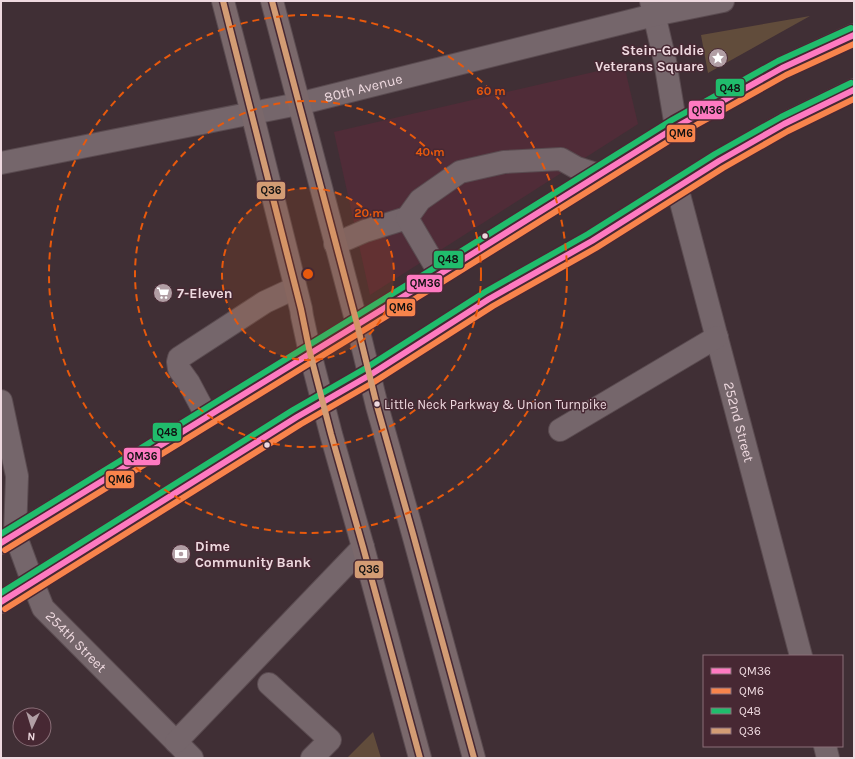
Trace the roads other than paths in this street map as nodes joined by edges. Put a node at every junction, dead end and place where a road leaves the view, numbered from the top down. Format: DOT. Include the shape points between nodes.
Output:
graph roads {
  1 [pos="222,1"];
  2 [pos="272,1"];
  3 [pos="723,1"];
  4 [pos="653,8"];
  5 [pos="854,35"];
  6 [pos="854,90"];
  7 [pos="298,104"];
  8 [pos="252,113"];
  9 [pos="676,127"];
  10 [pos="1,163"];
  11 [pos="599,175"];
  12 [pos="677,187"];
  13 [pos="407,218"];
  14 [pos="335,244"];
  15 [pos="440,274"];
  16 [pos="296,288"];
  17 [pos="357,324"];
  18 [pos="717,337"];
  19 [pos="310,353"];
  20 [pos="370,375"];
  21 [pos="1,401"];
  22 [pos="323,402"];
  23 [pos="207,417"];
  24 [pos="560,430"];
  25 [pos="8,538"];
  26 [pos="363,547"];
  27 [pos="33,583"];
  28 [pos="1,602"];
  29 [pos="801,655"];
  30 [pos="268,684"];
  31 [pos="176,742"];
  32 [pos="825,747"];
  33 [pos="192,758"];
  34 [pos="312,758"];
  35 [pos="420,758"];
  36 [pos="474,758"];
  37 [pos="828,758"];
  1 -- 8 [label="main road"];
  2 -- 7 [label="main road"];
  3 -- 4 [label="street, 80th Avenue"];
  4 -- 7 [label="street, 80th Avenue"];
  4 -- 9 [label="street"];
  5 -- 9 [label="main road" via="782,68"];
  6 -- 12 [label="main road" via="784,124"];
  7 -- 8 [label="street, 80th Avenue"];
  7 -- 14 [label="main road"];
  8 -- 10 [label="street, 80th Avenue"];
  8 -- 16 [label="main road"];
  9 -- 11 [label="main road"];
  11 -- 13 [label="street" via="577,168 561,159 504,162 460,172 420,200"];
  11 -- 15 [label="main road"];
  12 -- 18 [label="street, 252nd Street"];
  12 -- 20 [label="main road" via="592,241 489,299"];
  13 -- 14 [label="street" via="365,231"];
  13 -- 15 [label="street"];
  14 -- 17 [label="main road"];
  15 -- 17 [label="main road"];
  16 -- 19 [label="main road"];
  16 -- 23 [label="street" via="265,302 179,358 179,368"];
  17 -- 19 [label="main road"];
  17 -- 20 [label="main road"];
  18 -- 24 [label="street"];
  18 -- 29 [label="street, 252nd Street"];
  19 -- 22 [label="main road"];
  19 -- 23 [label="main road"];
  20 -- 22 [label="main road"];
  20 -- 36 [label="main road"];
  21 -- 25 [label="street, 254th Street" via="17,476"];
  22 -- 26 [label="main road"];
  22 -- 27 [label="main road"];
  23 -- 25 [label="main road"];
  25 -- 27 [label="street, 254th Street"];
  26 -- 31 [label="street"];
  26 -- 35 [label="main road"];
  27 -- 28 [label="main road"];
  27 -- 31 [label="street, 254th Street" via="43,608"];
  30 -- 34 [label="street" via="330,740"];
  31 -- 33 [label="street, 254th Street"];
  32 -- 37 [label="street"];
}
